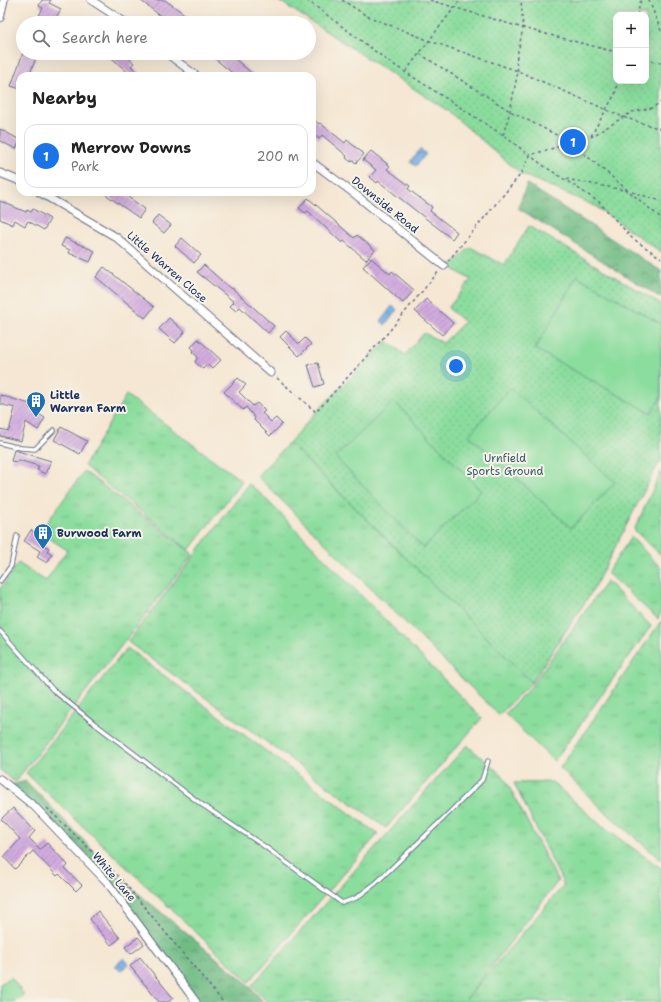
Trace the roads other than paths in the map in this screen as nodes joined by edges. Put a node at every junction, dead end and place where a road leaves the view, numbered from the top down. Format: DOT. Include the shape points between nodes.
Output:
graph roads {
  1 [pos="4,0"];
  2 [pos="91,0"];
  3 [pos="115,16"];
  4 [pos="0,18"];
  5 [pos="175,60"];
  6 [pos="192,72"];
  7 [pos="316,165"];
  8 [pos="0,173"];
  9 [pos="16,179"];
  10 [pos="46,196"];
  11 [pos="444,266"];
  12 [pos="271,373"];
  13 [pos="54,430"];
  14 [pos="0,443"];
  15 [pos="17,536"];
  16 [pos="0,581"];
  17 [pos="0,631"];
  18 [pos="488,761"];
  19 [pos="0,779"];
  20 [pos="196,1002"];
  1 -- 4 [label="street"];
  2 -- 3 [label="street"];
  5 -- 6 [label="street"];
  7 -- 11 [label="street, Downside Road"];
  8 -- 9 [label="street"];
  10 -- 12 [label="street, Little Warren Close" via="116,237"];
  13 -- 14 [label="lane" via="35,449"];
  15 -- 16 [label="lane" via="11,566"];
  17 -- 18 [label="lane" via="54,690 95,724 201,804 342,903 356,898 376,884 482,780"];
  19 -- 20 [label="street, White Lane" via="34,806 107,882"];
}
